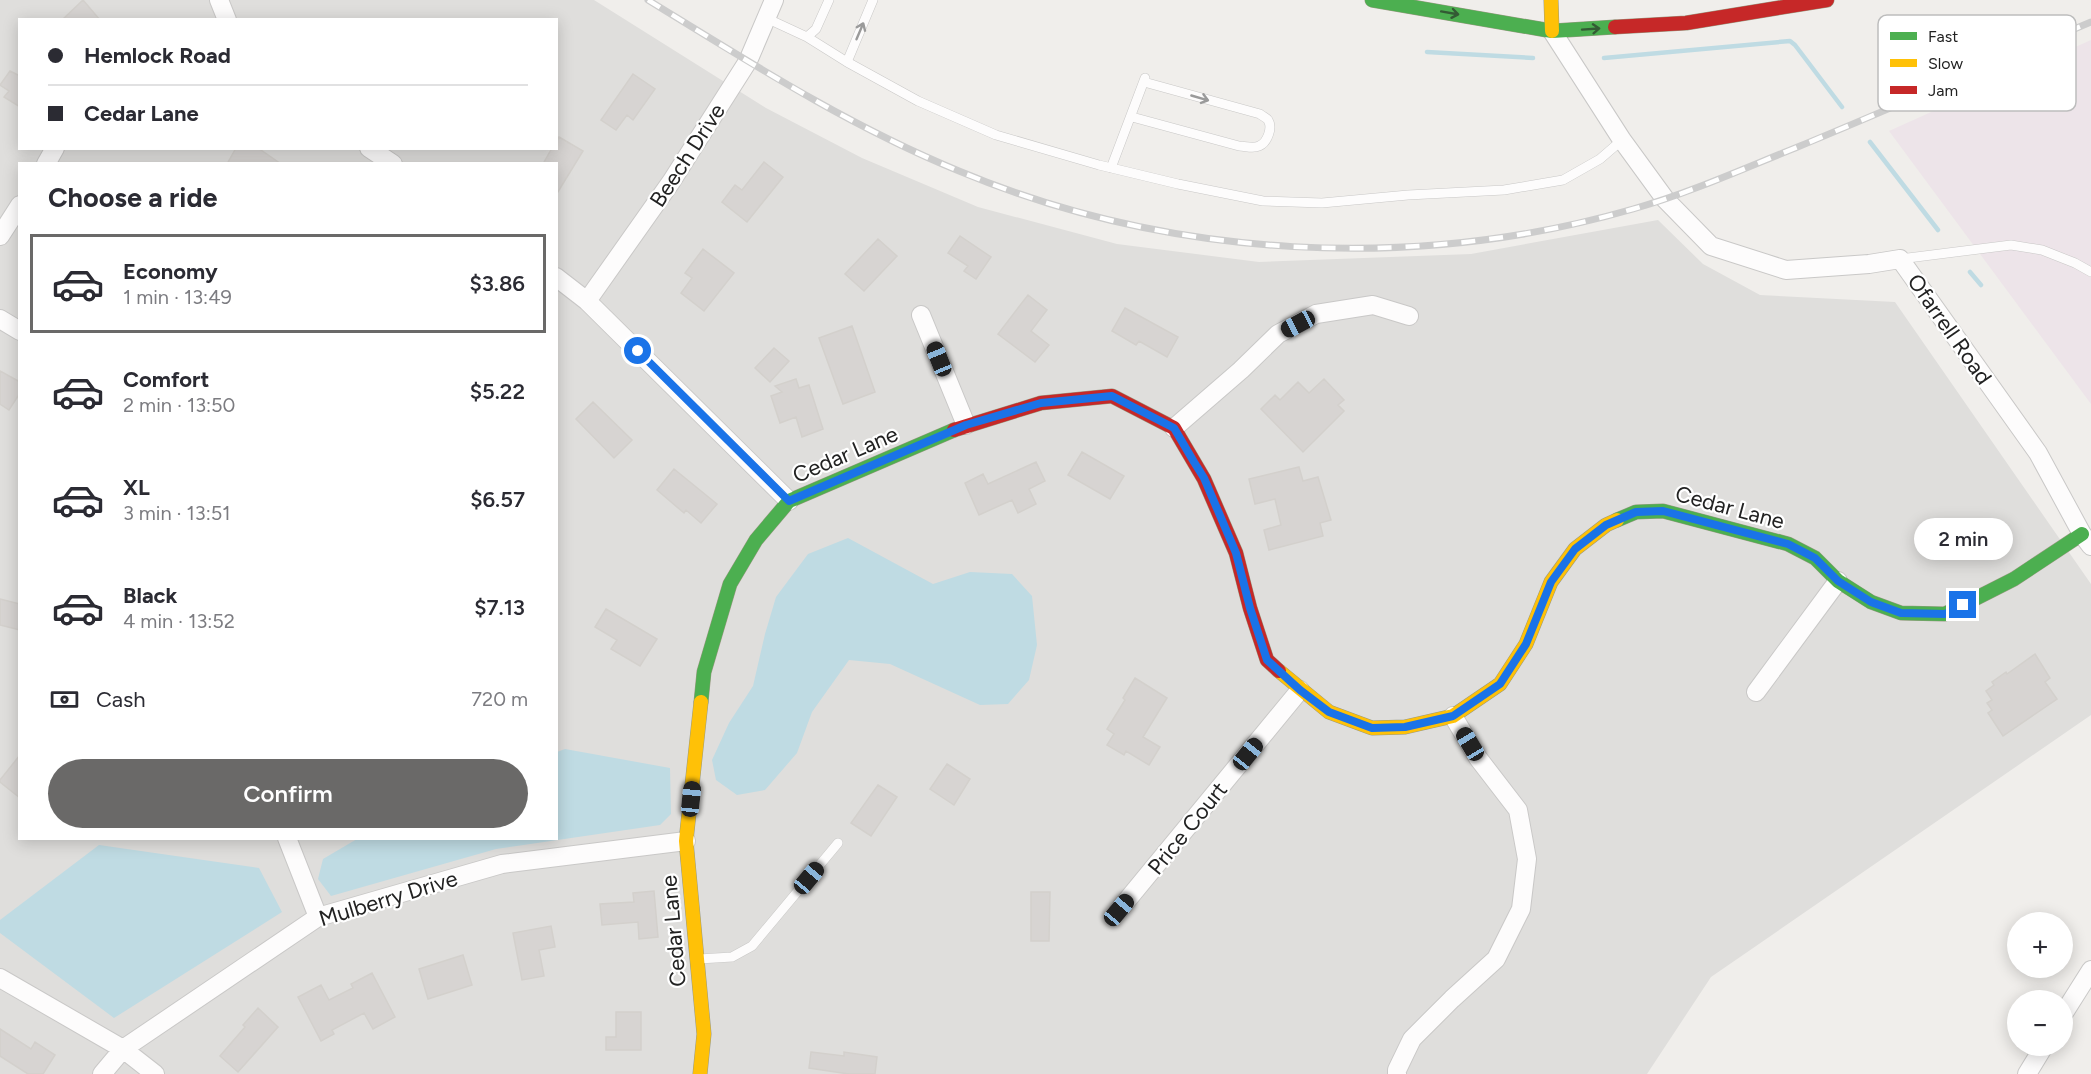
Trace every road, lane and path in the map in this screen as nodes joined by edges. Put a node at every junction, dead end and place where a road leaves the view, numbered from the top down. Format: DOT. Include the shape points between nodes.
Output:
graph roads {
  1 [pos="219,0"];
  2 [pos="774,0"];
  3 [pos="829,0"];
  4 [pos="873,0"];
  5 [pos="1372,0"];
  6 [pos="1551,0"];
  7 [pos="1827,0"];
  8 [pos="226,18"];
  9 [pos="766,18"];
  10 [pos="1552,31"];
  11 [pos="807,37"];
  12 [pos="846,62"];
  13 [pos="1132,117"];
  14 [pos="1622,140"];
  15 [pos="372,150"];
  16 [pos="390,162"];
  17 [pos="1112,168"];
  18 [pos="18,208"];
  19 [pos="0,236"];
  20 [pos="1900,259"];
  21 [pos="2091,272"];
  22 [pos="558,279"];
  23 [pos="587,301"];
  24 [pos="921,315"];
  25 [pos="1409,316"];
  26 [pos="0,319"];
  27 [pos="18,329"];
  28 [pos="966,425"];
  29 [pos="1174,428"];
  30 [pos="789,501"];
  31 [pos="2086,540"];
  32 [pos="1838,581"];
  33 [pos="1300,690"];
  34 [pos="1756,692"];
  35 [pos="1453,716"];
  36 [pos="288,840"];
  37 [pos="686,841"];
  38 [pos="838,843"];
  39 [pos="1119,910"];
  40 [pos="318,917"];
  41 [pos="697,959"];
  42 [pos="2090,974"];
  43 [pos="0,978"];
  44 [pos="2073,1000"];
  45 [pos="123,1049"];
  46 [pos="2038,1056"];
  47 [pos="102,1074"];
  48 [pos="155,1074"];
  49 [pos="700,1074"];
  50 [pos="1397,1074"];
  51 [pos="2027,1074"];
  1 -- 8 [label="street"];
  2 -- 9 [label="street, Beech Drive"];
  3 -- 11 [label="lane" via="816,29"];
  12 -- 4 [label="lane, one-way"];
  5 -- 10 [label="street, one-way"];
  6 -- 10 [label="street"];
  10 -- 7 [label="street, one-way" via="1686,23"];
  9 -- 11 [label="lane"];
  9 -- 23 [label="street, Beech Drive" via="748,61 671,182"];
  10 -- 14 [label="street, Ofarrell Road"];
  11 -- 12 [label="lane"];
  12 -- 17 [label="lane" via="996,135"];
  13 -- 13 [label="lane, one-way" via="1145,79 1260,114 1270,125 1268,138 1256,148"];
  13 -- 17 [label="lane"];
  14 -- 17 [label="lane" via="1600,159 1563,180 1504,190 1322,203 1263,201"];
  14 -- 20 [label="street, Ofarrell Road" via="1665,199 1712,246 1786,270"];
  15 -- 16 [label="street"];
  18 -- 19 [label="street"];
  20 -- 21 [label="lane" via="2011,245 2042,250"];
  20 -- 31 [label="street, Ofarrell Road" via="2038,453"];
  22 -- 23 [label="street"];
  23 -- 30 [label="street"];
  24 -- 28 [label="street"];
  25 -- 29 [label="street" via="1373,304 1316,314 1278,334"];
  26 -- 27 [label="street"];
  28 -- 29 [label="street, Cedar Lane" via="1041,403 1112,396"];
  28 -- 30 [label="street, Cedar Lane"];
  29 -- 33 [label="street, Cedar Lane" via="1204,478 1236,553 1267,660"];
  30 -- 37 [label="street, Cedar Lane" via="756,540 730,584 704,672"];
  31 -- 32 [label="street, Cedar Lane" via="1945,614 1901,613 1871,602"];
  32 -- 34 [label="street"];
  32 -- 35 [label="street, Cedar Lane" via="1815,558 1788,544 1663,511 1636,512 1606,525 1575,549 1551,582 1526,644 1500,684"];
  33 -- 35 [label="street, Cedar Lane" via="1329,712 1372,728 1405,727"];
  33 -- 39 [label="street, Price Court"];
  35 -- 50 [label="street" via="1478,758 1518,810 1527,859 1521,909 1496,959 1412,1039"];
  36 -- 40 [label="street"];
  37 -- 40 [label="street, Mulberry Drive" via="502,864"];
  37 -- 41 [label="street, Cedar Lane"];
  38 -- 41 [label="lane" via="752,946 732,957"];
  40 -- 45 [label="street, Mulberry Drive"];
  41 -- 49 [label="street, Cedar Lane" via="704,1034"];
  42 -- 44 [label="street"];
  43 -- 45 [label="street"];
  45 -- 47 [label="street, Mulberry Drive"];
  45 -- 48 [label="street"];
  46 -- 51 [label="street"];
}
